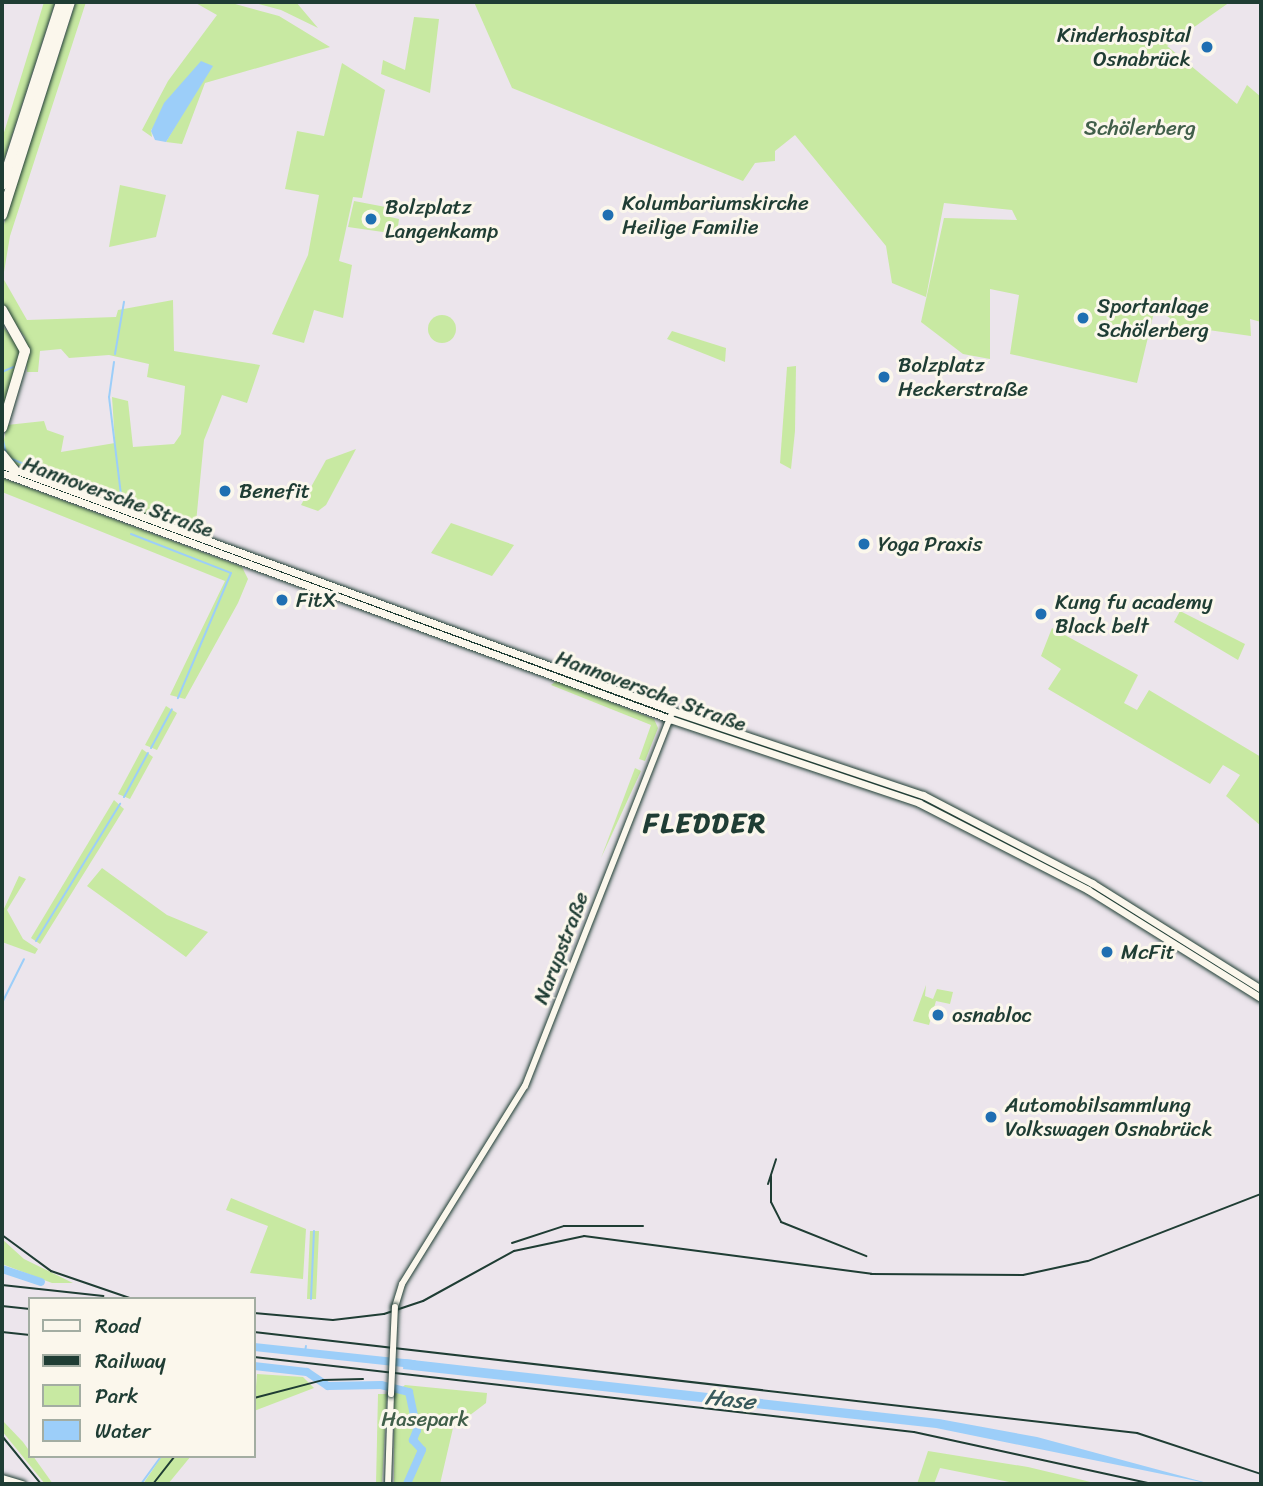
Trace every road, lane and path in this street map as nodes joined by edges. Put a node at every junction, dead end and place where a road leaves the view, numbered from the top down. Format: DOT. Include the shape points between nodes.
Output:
graph roads {
  1 [pos="61,2"];
  2 [pos="70,2"];
  3 [pos="2,185"];
  4 [pos="2,215"];
  5 [pos="2,310"];
  6 [pos="2,324"];
  7 [pos="20,334"];
  8 [pos="2,428"];
  9 [pos="2,455"];
  10 [pos="2,465"];
  11 [pos="15,471"];
  12 [pos="2,472"];
  13 [pos="671,715"];
  14 [pos="1261,989"];
  15 [pos="1261,998"];
  16 [pos="2,1478"];
  17 [pos="22,1484"];
  18 [pos="388,1484"];
  1 -- 3 [label="highway"];
  2 -- 4 [label="highway"];
  5 -- 7 [label="highway"];
  6 -- 7 [label="highway"];
  7 -- 8 [label="highway" via="23,372"];
  9 -- 11 [label="highway"];
  10 -- 11 [label="main road, Hannoversche Straße"];
  11 -- 13 [label="main road, Hannoversche Straße"];
  12 -- 13 [label="main road, Hannoversche Straße"];
  13 -- 14 [label="main road, Hannoversche Straße" via="956,809 1092,883"];
  13 -- 15 [label="main road, Hannoversche Straße" via="953,818 1088,890"];
  13 -- 18 [label="street, Narupstraße, bridge" via="525,1086 398,1291"];
  16 -- 17 [label="main road"];
}
